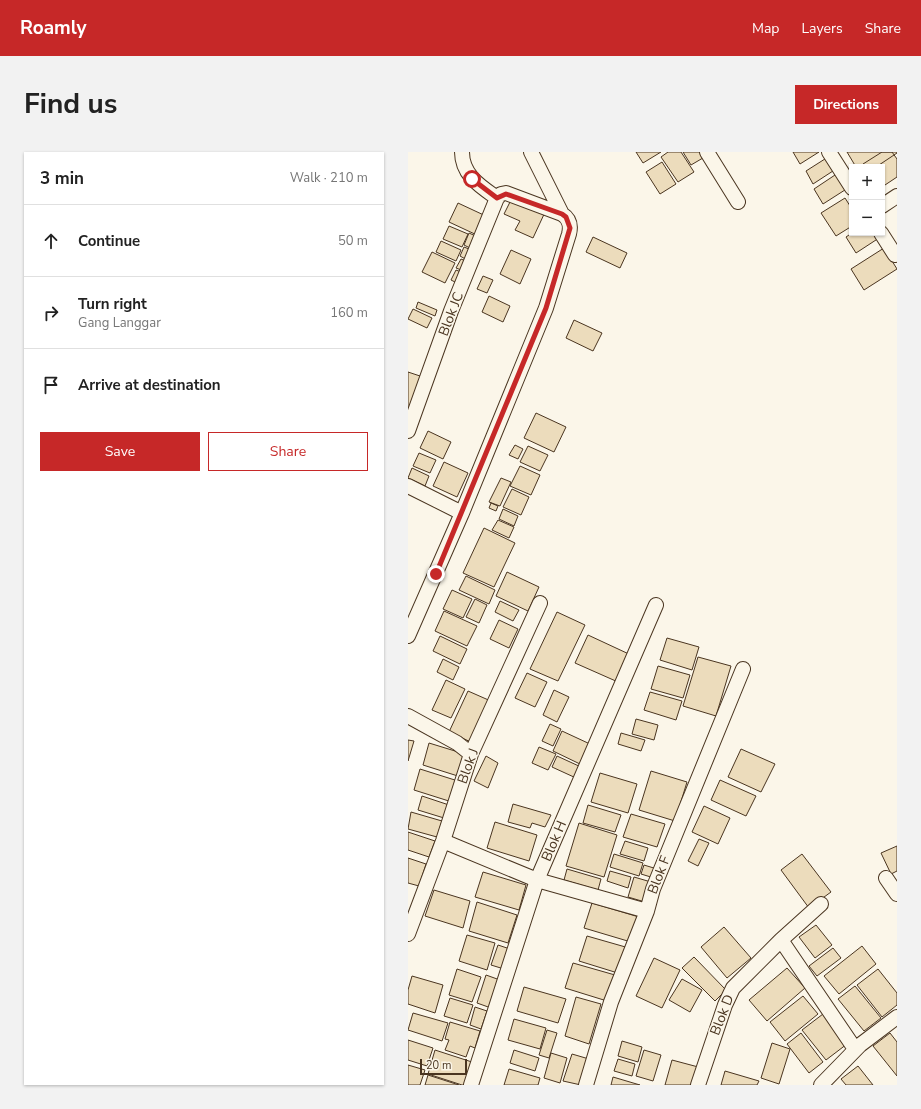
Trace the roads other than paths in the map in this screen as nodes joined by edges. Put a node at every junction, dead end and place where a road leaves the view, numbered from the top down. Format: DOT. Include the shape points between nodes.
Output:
graph roads {
  1 [pos="462,152"];
  2 [pos="531,152"];
  3 [pos="707,152"];
  4 [pos="829,152"];
  5 [pos="849,183"];
  6 [pos="897,196"];
  7 [pos="497,198"];
  8 [pos="738,202"];
  9 [pos="885,204"];
  10 [pos="562,214"];
  11 [pos="883,236"];
  12 [pos="894,255"];
  13 [pos="408,431"];
  14 [pos="408,486"];
  15 [pos="462,513"];
  16 [pos="540,603"];
  17 [pos="656,605"];
  18 [pos="408,636"];
  19 [pos="743,669"];
  20 [pos="408,716"];
  21 [pos="471,754"];
  22 [pos="443,841"];
  23 [pos="886,878"];
  24 [pos="537,880"];
  25 [pos="897,894"];
  26 [pos="821,904"];
  27 [pos="647,911"];
  28 [pos="408,934"];
  29 [pos="781,940"];
  30 [pos="897,1017"];
  31 [pos="858,1047"];
  32 [pos="471,1085"];
  33 [pos="586,1085"];
  34 [pos="698,1085"];
  35 [pos="821,1085"];
  1 -- 7 [label="street" via="462,161 472,179"];
  2 -- 10 [label="street"];
  3 -- 8 [label="street"];
  4 -- 5 [label="street"];
  6 -- 9 [label="street"];
  7 -- 10 [label="street" via="506,194"];
  7 -- 13 [label="street, Blok JC"];
  10 -- 15 [label="street" via="570,228 546,308"];
  11 -- 12 [label="street"];
  14 -- 15 [label="street"];
  15 -- 18 [label="street"];
  16 -- 21 [label="street, Blok J"];
  17 -- 24 [label="street, Blok H"];
  19 -- 27 [label="street, Blok F" via="653,889"];
  20 -- 21 [label="street" via="457,743"];
  21 -- 22 [label="street, Blok J"];
  22 -- 24 [label="street"];
  22 -- 28 [label="street, Blok J"];
  23 -- 25 [label="street"];
  24 -- 27 [label="street"];
  24 -- 32 [label="street, Blok H"];
  26 -- 29 [label="street, Blok D"];
  27 -- 33 [label="street, Blok F" via="611,1002"];
  29 -- 31 [label="street"];
  29 -- 34 [label="street, Blok D" via="733,988 724,1005"];
  30 -- 31 [label="street"];
  31 -- 35 [label="street"];
}
